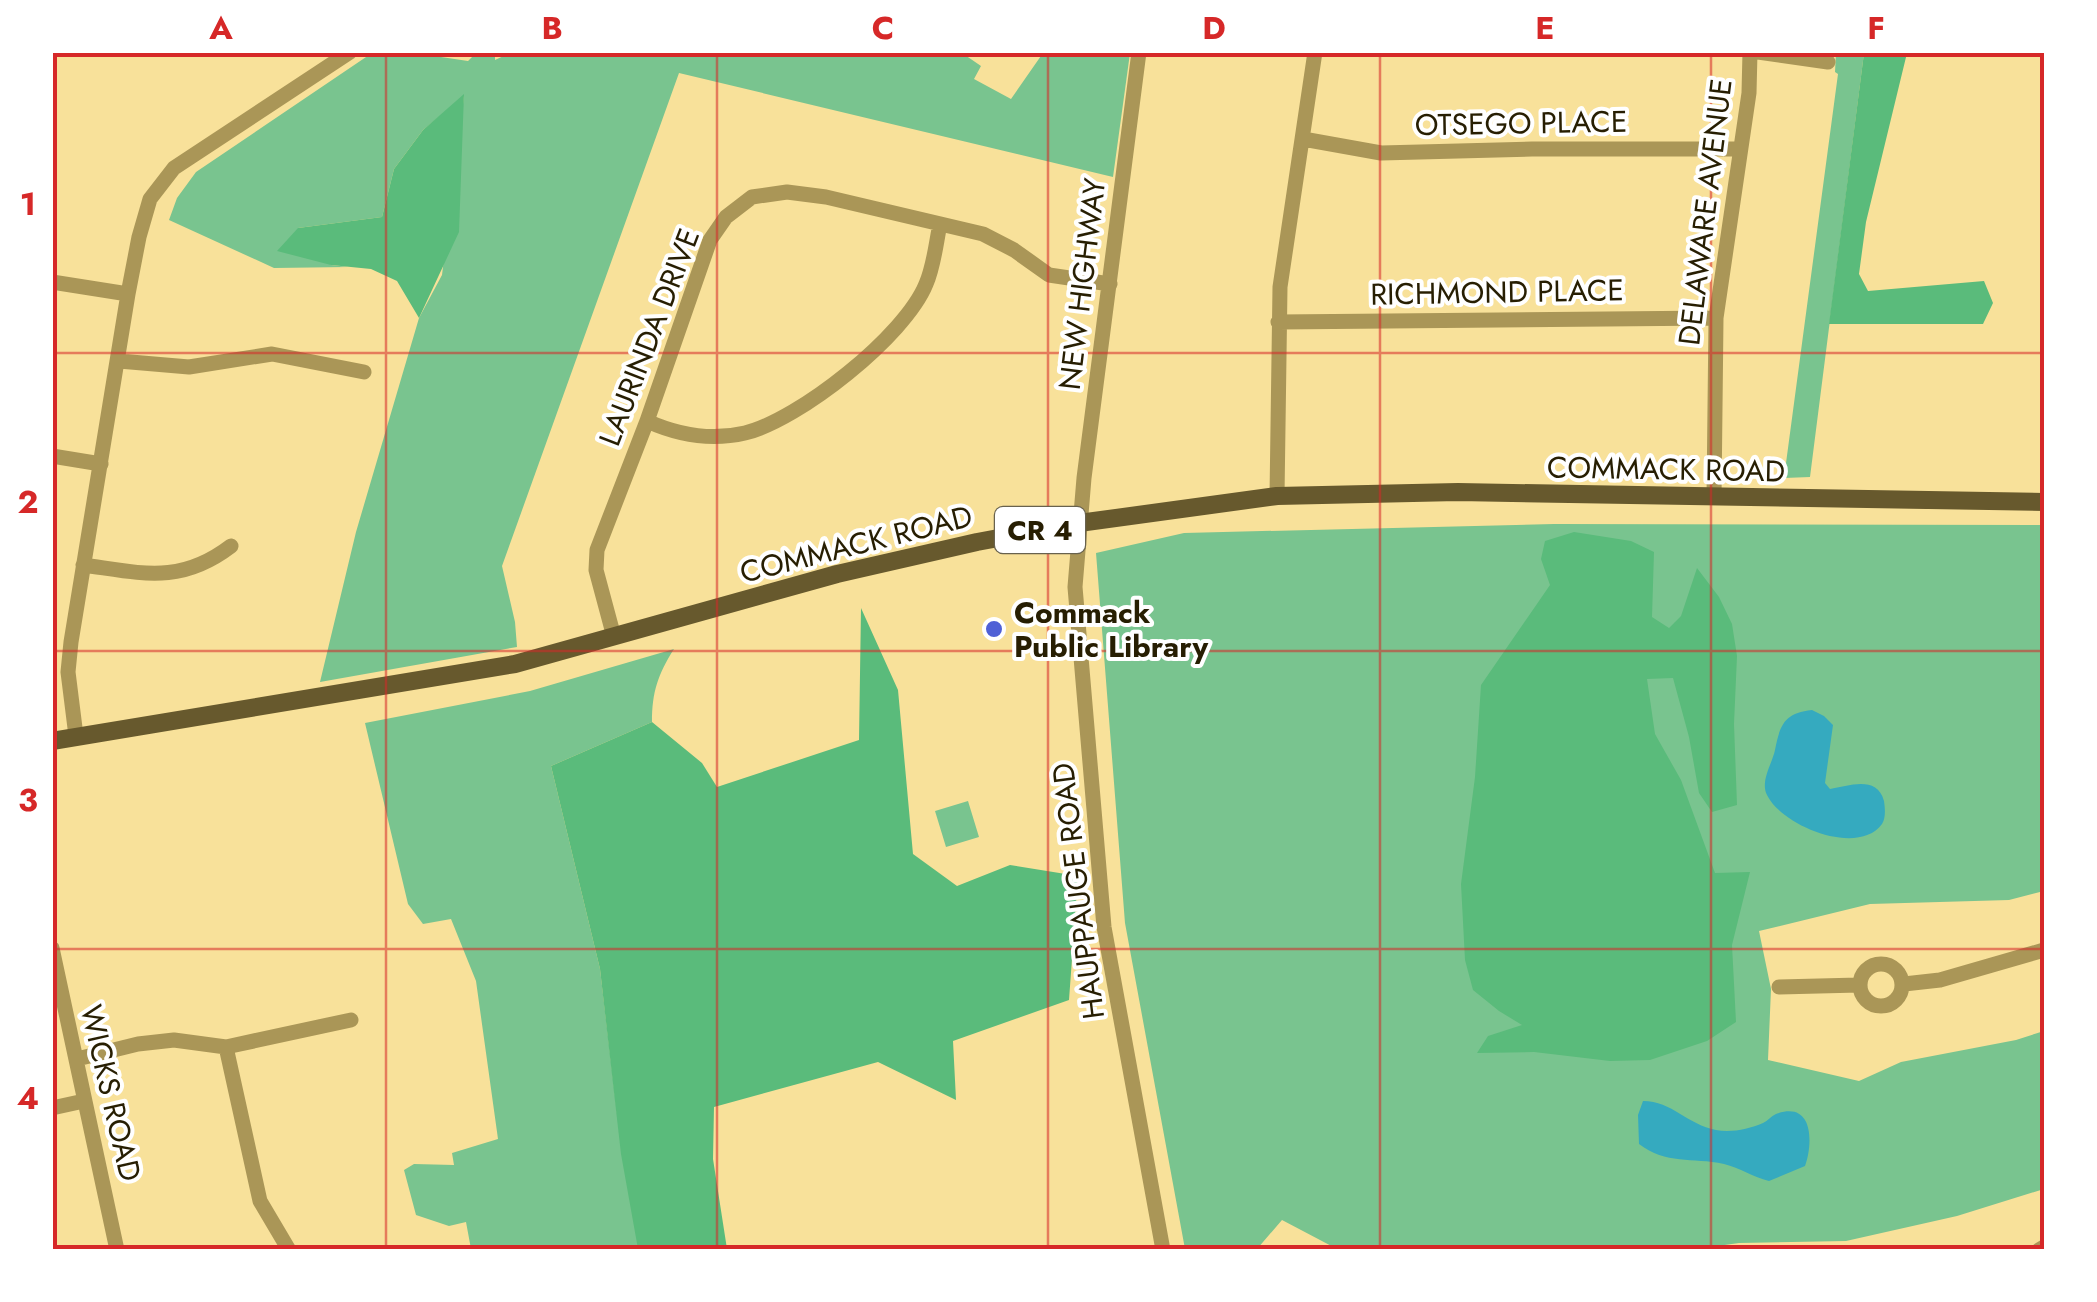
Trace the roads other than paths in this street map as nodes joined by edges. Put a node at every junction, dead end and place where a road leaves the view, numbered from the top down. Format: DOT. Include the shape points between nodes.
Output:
graph roads {
  1 [pos="350,52"];
  2 [pos="1139,52"];
  3 [pos="1315,52"];
  4 [pos="1750,52"];
  5 [pos="1758,52"];
  6 [pos="1828,62"];
  7 [pos="1303,140"];
  8 [pos="1740,149"];
  9 [pos="940,224"];
  10 [pos="52,282"];
  11 [pos="1110,284"];
  12 [pos="128,294"];
  13 [pos="1716,318"];
  14 [pos="1278,322"];
  15 [pos="119,362"];
  16 [pos="364,372"];
  17 [pos="647,421"];
  18 [pos="52,456"];
  19 [pos="101,464"];
  20 [pos="1277,496"];
  21 [pos="1714,498"];
  22 [pos="2044,502"];
  23 [pos="1079,523"];
  24 [pos="231,546"];
  25 [pos="84,565"];
  26 [pos="614,637"];
  27 [pos="76,736"];
  28 [pos="52,741"];
  29 [pos="52,948"];
  30 [pos="2044,950"];
  31 [pos="55,974"];
  32 [pos="1904,984"];
  33 [pos="1859,985"];
  34 [pos="1779,987"];
  35 [pos="351,1020"];
  36 [pos="226,1047"];
  37 [pos="76,1060"];
  38 [pos="84,1101"];
  39 [pos="52,1108"];
  40 [pos="117,1250"];
  41 [pos="289,1250"];
  42 [pos="1163,1250"];
  1 -- 12 [label="street" via="174,168 150,199"];
  2 -- 11 [label="street, NEW HIGHWAY"];
  3 -- 7 [label="street"];
  4 -- 8 [label="street, DELAWARE AVENUE"];
  5 -- 6 [label="street"];
  7 -- 8 [label="street, OTSEGO PLACE" via="1382,153"];
  7 -- 14 [label="street"];
  8 -- 13 [label="street, DELAWARE AVENUE"];
  9 -- 11 [label="street, LAURINDA DRIVE" via="983,234 1049,275"];
  9 -- 17 [label="street" via="926,284 903,324 783,419 719,438"];
  9 -- 17 [label="street, LAURINDA DRIVE" via="826,197 752,197 710,240"];
  10 -- 12 [label="street"];
  11 -- 23 [label="street, NEW HIGHWAY"];
  12 -- 15 [label="street"];
  13 -- 14 [label="street, RICHMOND PLACE"];
  13 -- 21 [label="street, DELAWARE AVENUE"];
  14 -- 20 [label="street"];
  15 -- 16 [label="street" via="189,366 272,354"];
  15 -- 19 [label="street"];
  17 -- 26 [label="street, LAURINDA DRIVE" via="597,550"];
  18 -- 19 [label="street"];
  19 -- 25 [label="street"];
  20 -- 21 [label="main road, COMMACK ROAD / CR 4"];
  20 -- 23 [label="main road, COMMACK ROAD / CR 4"];
  21 -- 22 [label="main road, COMMACK ROAD / CR 4"];
  23 -- 26 [label="main road, COMMACK ROAD / CR 4" via="837,574"];
  23 -- 42 [label="street, HAUPPAUGE ROAD" via="1074,586 1104,927"];
  24 -- 25 [label="street" via="207,564 182,571"];
  25 -- 27 [label="street" via="68,672"];
  26 -- 27 [label="main road, COMMACK ROAD / CR 4" via="514,664"];
  27 -- 28 [label="main road, COMMACK ROAD / CR 4"];
  29 -- 31 [label="street, WICKS ROAD"];
  30 -- 32 [label="street"];
  31 -- 37 [label="street, WICKS ROAD"];
  32 -- 33 [label="street" via="1881,964 1870,967"];
  32 -- 33 [label="street" via="1896,1000 1882,1006 1867,1001"];
  33 -- 34 [label="street"];
  35 -- 36 [label="street"];
  36 -- 37 [label="street" via="174,1040"];
  36 -- 41 [label="street" via="260,1201"];
  37 -- 38 [label="street, WICKS ROAD"];
  38 -- 39 [label="street"];
  38 -- 40 [label="street, WICKS ROAD"];
}
